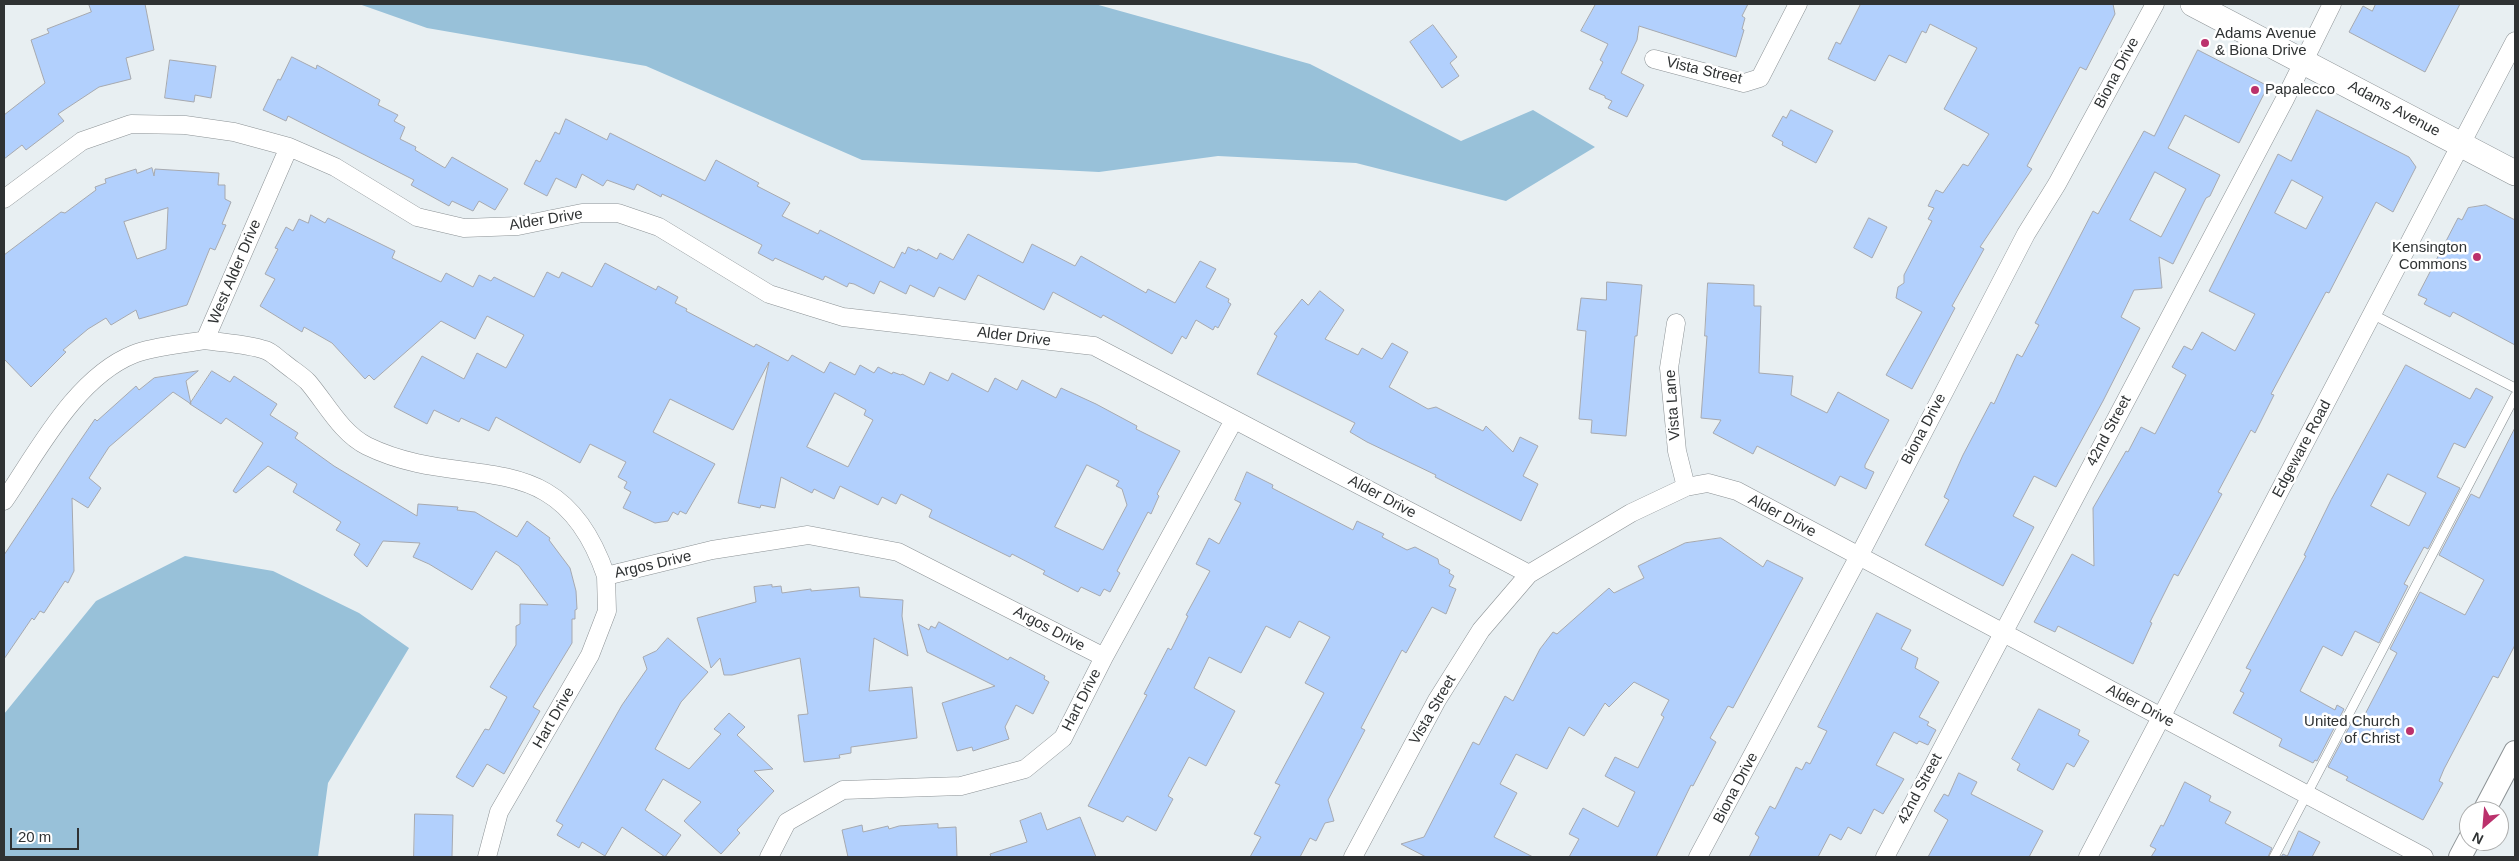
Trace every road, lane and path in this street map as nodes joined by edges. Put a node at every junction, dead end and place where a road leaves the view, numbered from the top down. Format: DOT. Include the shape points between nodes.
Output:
graph roads {
  1 [pos="1798,4"];
  2 [pos="2155,4"];
  3 [pos="2193,4"];
  4 [pos="2332,4"];
  5 [pos="2515,42"];
  6 [pos="1654,60"];
  7 [pos="2303,61"];
  8 [pos="2461,145"];
  9 [pos="289,147"];
  10 [pos="2515,173"];
  11 [pos="4,199"];
  12 [pos="2372,314"];
  13 [pos="1676,323"];
  14 [pos="205,340"];
  15 [pos="2515,388"];
  16 [pos="2515,396"];
  17 [pos="1234,420"];
  18 [pos="1686,487"];
  19 [pos="4,501"];
  20 [pos="1859,556"];
  21 [pos="1529,574"];
  22 [pos="606,576"];
  23 [pos="2002,632"];
  24 [pos="1104,657"];
  25 [pos="2161,717"];
  26 [pos="2515,752"];
  27 [pos="2307,795"];
  28 [pos="2489,801"];
  29 [pos="487,857"];
  30 [pos="769,857"];
  31 [pos="1353,857"];
  32 [pos="1698,857"];
  33 [pos="1884,857"];
  34 [pos="2088,857"];
  35 [pos="2274,857"];
  36 [pos="2424,857"];
  1 -- 6 [label="street, Vista Street" via="1760,78 1744,83"];
  2 -- 20 [label="street, Biona Drive" via="2058,184 2026,234"];
  3 -- 7 [label="main road, Adams Avenue"];
  4 -- 7 [label="street, 42nd Street"];
  5 -- 8 [label="street, Edgeware Road"];
  7 -- 8 [label="main road, Adams Avenue"];
  7 -- 23 [label="street, 42nd Street"];
  8 -- 10 [label="main road, Adams Avenue"];
  8 -- 12 [label="street, Edgeware Road"];
  9 -- 11 [label="street, Alder Drive" via="234,132 184,125 131,124 82,142"];
  9 -- 14 [label="street, West Alder Drive"];
  9 -- 17 [label="street, Alder Drive" via="335,167 417,217 464,228 518,226 582,213 618,213 659,227 769,294 843,317 1094,346"];
  12 -- 15 [label="lane"];
  12 -- 25 [label="street, Edgeware Road"];
  13 -- 18 [label="street, Vista Lane" via="1669,368 1677,451"];
  14 -- 19 [label="street, West Alder Drive" via="134,354 103,372 69,406"];
  14 -- 22 [label="street, Argos Drive" via="266,350 306,381 344,427 365,445 407,461 505,475 538,487 566,506 597,550"];
  16 -- 27 [label="lane"];
  17 -- 21 [label="street, Alder Drive"];
  17 -- 24 [label="street, Hart Drive"];
  18 -- 20 [label="street, Alder Drive" via="1708,483 1737,491"];
  18 -- 21 [label="street, Alder Drive" via="1631,513"];
  20 -- 23 [label="street, Alder Drive"];
  20 -- 32 [label="street, Biona Drive"];
  21 -- 31 [label="street, Vista Street" via="1481,630 1437,700"];
  22 -- 24 [label="street, Argos Drive" via="712,550 808,535 898,552"];
  22 -- 29 [label="street, Hart Drive" via="607,611 590,655 499,812"];
  23 -- 25 [label="street, Alder Drive"];
  23 -- 33 [label="street, 42nd Street"];
  24 -- 30 [label="street, Hart Drive" via="1063,738 1025,769 961,786 843,790 787,822"];
  25 -- 27 [label="street, Alder Drive"];
  25 -- 34 [label="street, Edgeware Road"];
  26 -- 28 [label="street"];
  27 -- 35 [label="lane"];
  27 -- 36 [label="street, Alder Drive"];
}
